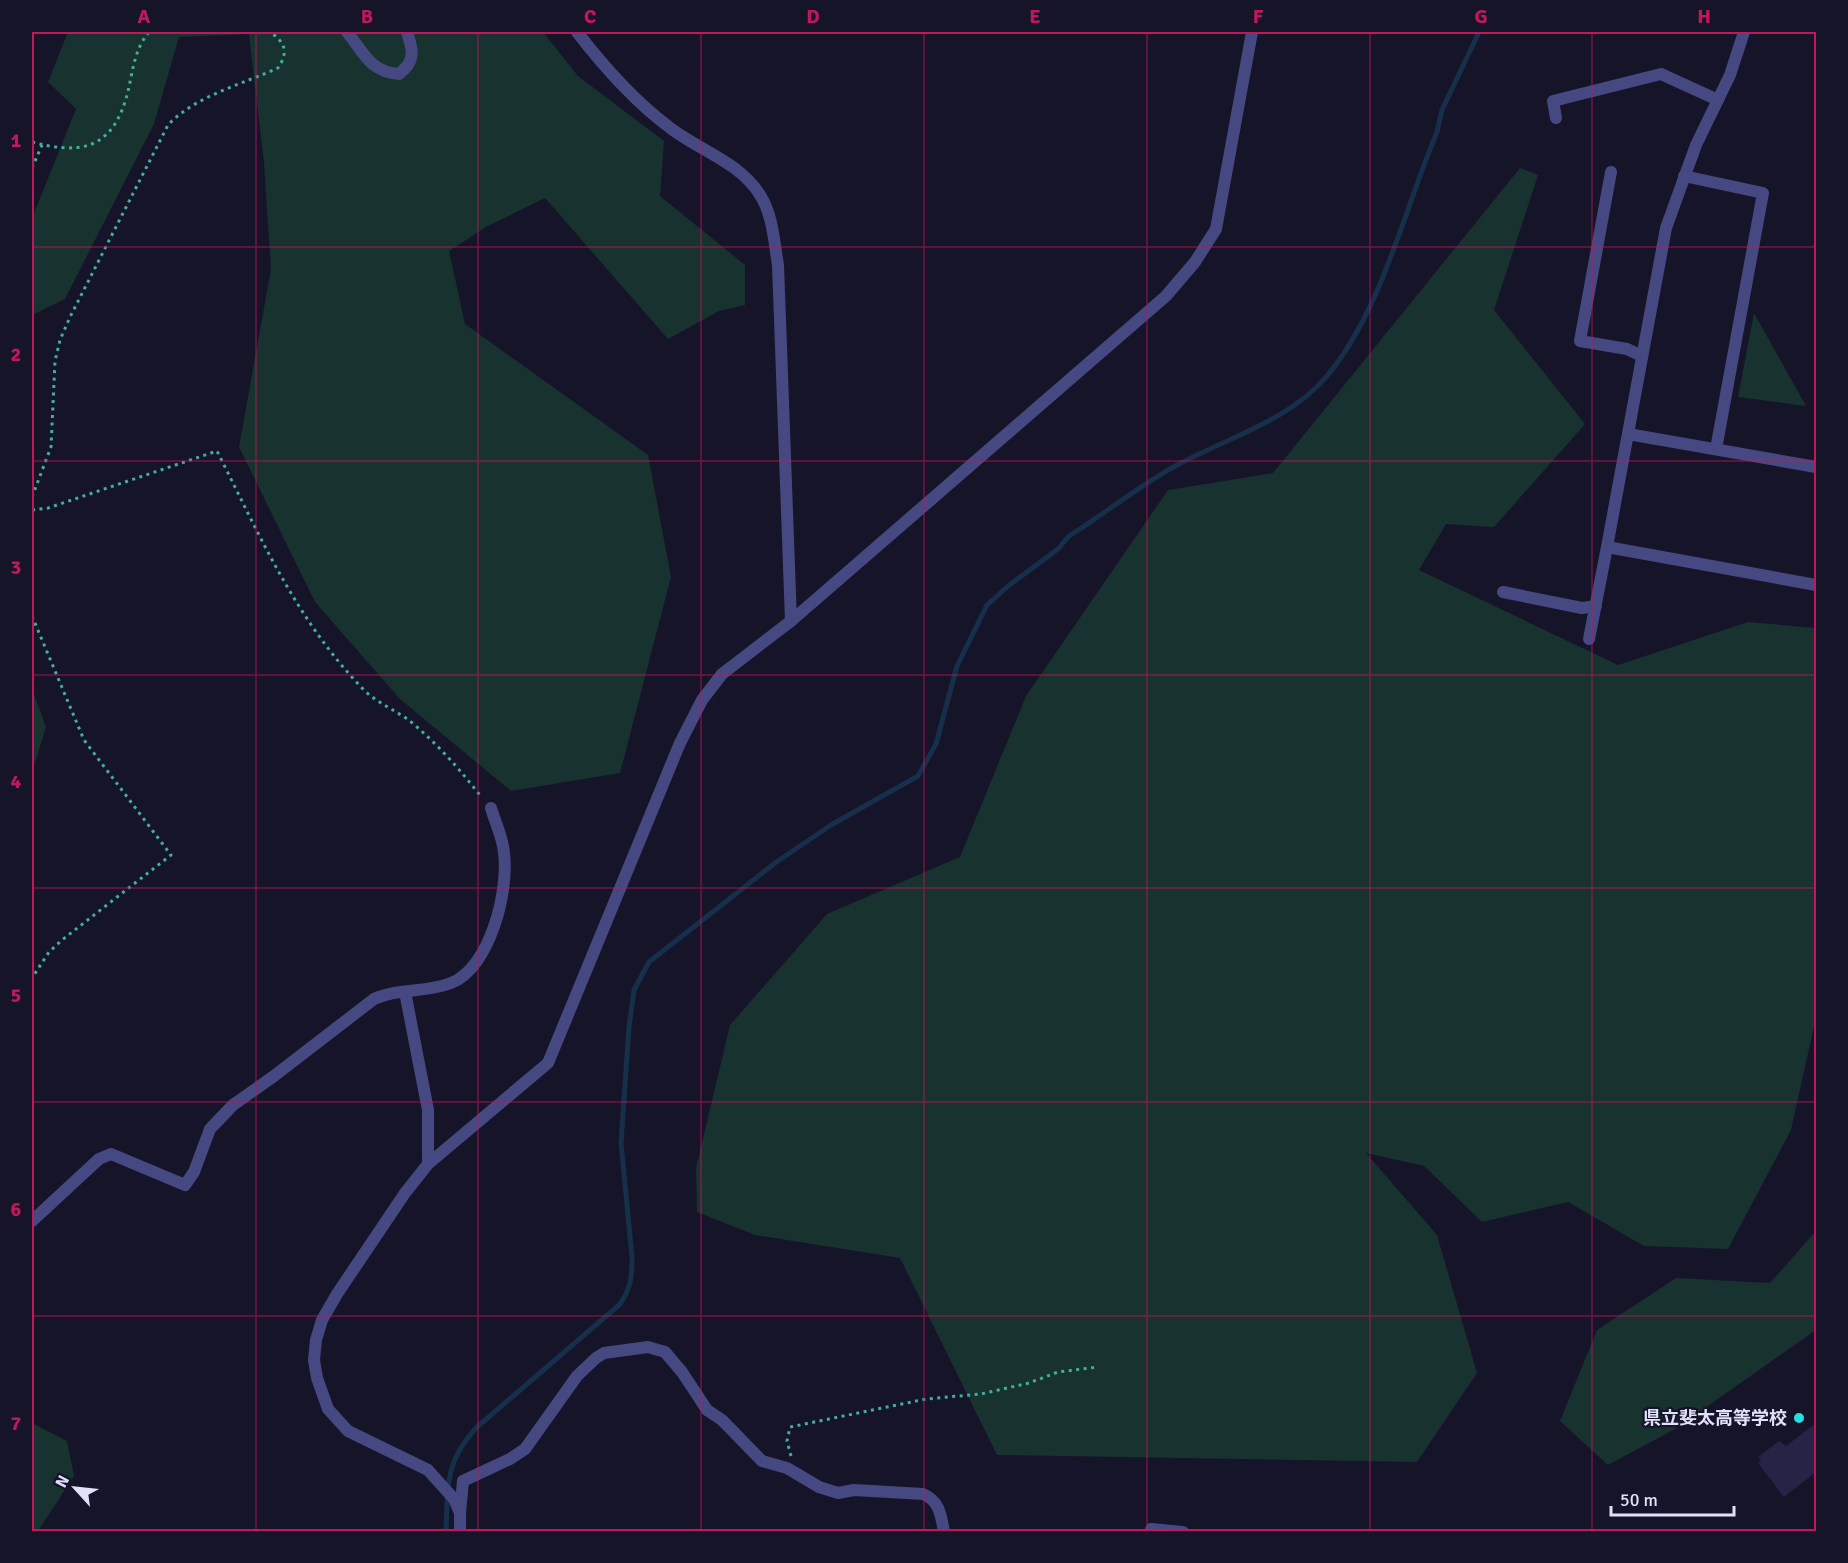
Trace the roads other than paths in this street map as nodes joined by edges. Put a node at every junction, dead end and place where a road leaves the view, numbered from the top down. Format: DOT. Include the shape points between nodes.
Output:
graph roads {
  1 [pos="347,32"];
  2 [pos="407,32"];
  3 [pos="577,32"];
  4 [pos="1252,32"];
  5 [pos="1744,32"];
  6 [pos="1718,100"];
  7 [pos="1556,118"];
  8 [pos="1611,172"];
  9 [pos="1684,176"];
  10 [pos="1642,356"];
  11 [pos="1628,434"];
  12 [pos="1716,449"];
  13 [pos="1816,467"];
  14 [pos="1607,547"];
  15 [pos="1816,585"];
  16 [pos="1503,592"];
  17 [pos="1596,606"];
  18 [pos="791,621"];
  19 [pos="1589,639"];
  20 [pos="491,808"];
  21 [pos="405,992"];
  22 [pos="428,1164"];
  23 [pos="32,1221"];
  24 [pos="458,1509"];
  25 [pos="1150,1529"];
  26 [pos="459,1532"];
  27 [pos="944,1532"];
  28 [pos="1183,1532"];
  1 -- 2 [label="street" via="373,66 384,73 399,74 408,67 414,52"];
  3 -- 18 [label="street" via="638,102 751,182 768,214 778,265"];
  4 -- 18 [label="street" via="1220,214 1208,244 1195,262 1166,296"];
  5 -- 6 [label="street"];
  6 -- 7 [label="street" via="1661,74 1553,102"];
  6 -- 9 [label="street"];
  8 -- 10 [label="street" via="1580,341 1627,349"];
  9 -- 10 [label="street" via="1666,228"];
  9 -- 12 [label="street" via="1763,193"];
  10 -- 11 [label="street"];
  11 -- 12 [label="street"];
  11 -- 14 [label="street"];
  12 -- 13 [label="street"];
  14 -- 15 [label="street"];
  14 -- 17 [label="street"];
  16 -- 17 [label="street" via="1582,609"];
  17 -- 19 [label="street"];
  18 -- 22 [label="street" via="722,674 702,700 680,743 548,1063"];
  20 -- 21 [label="street" via="504,852 504,882 496,919 482,955 461,978 449,984"];
  21 -- 22 [label="street" via="428,1110"];
  21 -- 23 [label="street" via="374,999 233,1105 210,1129 185,1185 111,1154 99,1159"];
  22 -- 24 [label="street" via="337,1294 322,1320 314,1360 321,1393 338,1422 363,1440 428,1470"];
  24 -- 26 [label="street"];
  24 -- 27 [label="street" via="463,1481 525,1449 586,1367 604,1353 648,1347 665,1352 707,1410 722,1420 756,1458 838,1493 923,1494 935,1502"];
  25 -- 28 [label="street"];
}
